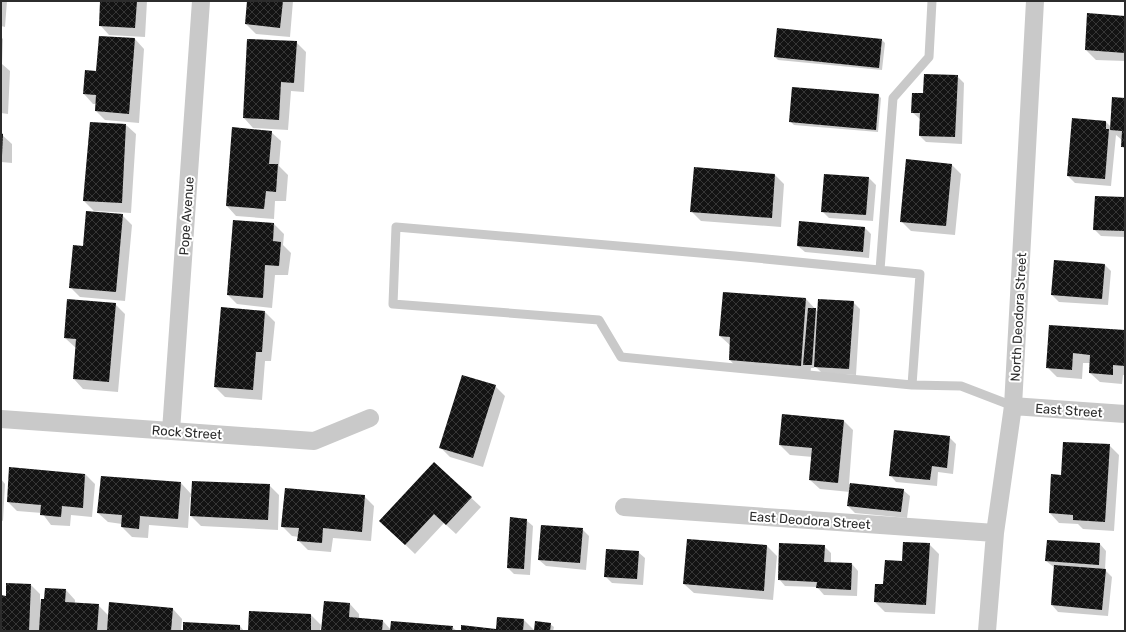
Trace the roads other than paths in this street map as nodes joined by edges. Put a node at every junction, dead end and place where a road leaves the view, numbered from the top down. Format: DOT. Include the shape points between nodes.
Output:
graph roads {
  1 [pos="201,1"];
  2 [pos="932,1"];
  3 [pos="1035,1"];
  4 [pos="880,270"];
  5 [pos="912,385"];
  6 [pos="1013,406"];
  7 [pos="1125,414"];
  8 [pos="370,418"];
  9 [pos="1,419"];
  10 [pos="171,430"];
  11 [pos="624,507"];
  12 [pos="995,533"];
  13 [pos="987,631"];
  1 -- 10 [label="street, Pope Avenue"];
  2 -- 4 [label="lane" via="929,57 893,98"];
  3 -- 6 [label="street, North Deodora Street"];
  4 -- 5 [label="lane" via="920,274"];
  4 -- 5 [label="lane" via="396,227 393,304 599,320 621,357"];
  5 -- 6 [label="lane" via="961,386"];
  6 -- 7 [label="street, East Street"];
  6 -- 12 [label="street, North Deodora Street"];
  8 -- 10 [label="street, Rock Street" via="314,440"];
  9 -- 10 [label="street, Rock Street"];
  11 -- 12 [label="street, East Deodora Street"];
  12 -- 13 [label="street, North Deodora Street"];
}
